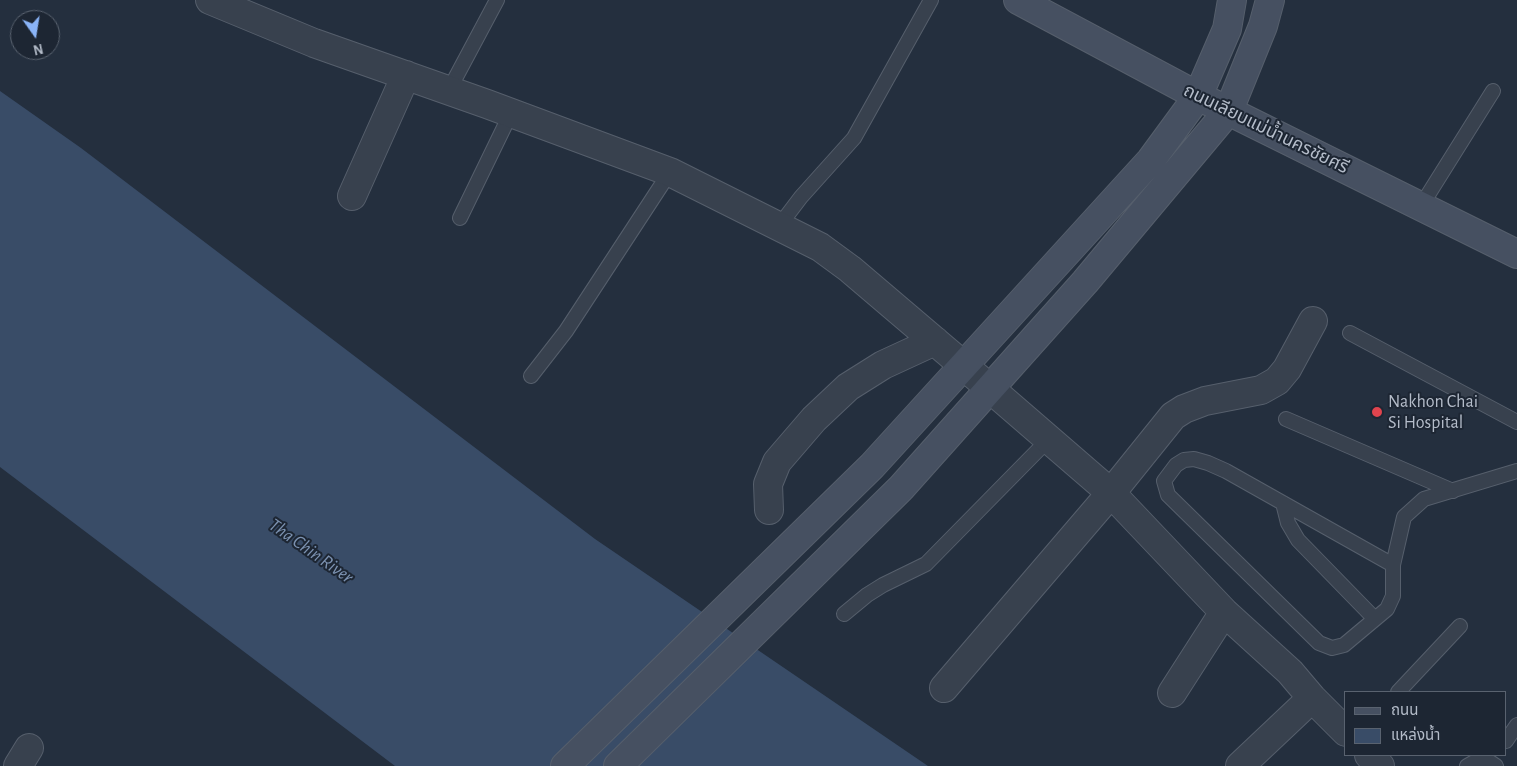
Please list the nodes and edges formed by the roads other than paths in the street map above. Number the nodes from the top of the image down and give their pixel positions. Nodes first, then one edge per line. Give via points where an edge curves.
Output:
1 (210, 0) edge
2 (497, 0) edge
3 (931, 0) edge
4 (1018, 0) edge
5 (1232, 0) edge
6 (1270, 0) edge
7 (406, 75) junction
8 (449, 90) junction
9 (1493, 91) dead end
10 (1198, 96) junction
11 (1229, 110) junction
12 (511, 114) junction
13 (670, 172) junction
14 (352, 196) dead end
15 (1421, 206) junction
16 (460, 218) dead end
17 (779, 226) junction
18 (1517, 254) edge
19 (1313, 321) dead end
20 (1350, 333) dead end
21 (935, 341) junction
22 (964, 366) junction
23 (531, 376) dead end
24 (990, 389) junction
25 (1286, 419) dead end
26 (1517, 422) edge
27 (1049, 439) junction
28 (1517, 471) edge
29 (1453, 491) junction
30 (1111, 493) junction
31 (1283, 503) junction
32 (769, 510) dead end
33 (1393, 565) junction
34 (1224, 612) junction
35 (844, 614) dead end
36 (1375, 619) junction
37 (1460, 626) dead end
38 (944, 688) dead end
39 (1399, 691) edge
40 (1172, 693) dead end
41 (1312, 698) junction
42 (1517, 726) edge
43 (1344, 730) edge
44 (1507, 740) edge
45 (1370, 756) edge
46 (1494, 761) edge
47 (565, 766) edge
48 (618, 766) edge
49 (1240, 766) edge
50 (1380, 766) edge
51 (1467, 766) edge

1 - 7 street via 314,43
2 - 8 lane
3 - 17 lane via 854,138
4 - 10 main road, ถนนเลียบแม่น้ำนครชัยศรี
5 - 10 main road via 1227,29
6 - 11 main road via 1263,26
7 - 8 street
7 - 14 street
8 - 12 street
9 - 15 lane
10 - 11 main road, ถนนเลียบแม่น้ำนครชัยศรี
10 - 22 main road via 1151,160
11 - 15 main road, ถนนเลียบแม่น้ำนครชัยศรี
11 - 24 main road via 1085,282
12 - 13 street
12 - 16 lane
13 - 17 street
13 - 23 lane via 566,331
15 - 18 main road, ถนนเลียบแม่น้ำนครชัยศรี
17 - 21 street via 820,247 850,269
19 - 30 street via 1288,370 1277,381 1261,390 1205,401 1173,416
20 - 26 lane
21 - 22 street
21 - 32 street via 848,386 814,419 777,462 768,484
22 - 24 street
22 - 47 main road via 872,466
24 - 27 street
24 - 48 main road via 901,488
25 - 29 lane
27 - 30 street
27 - 35 lane via 926,564 883,585
28 - 29 lane
29 - 33 lane via 1424,499 1404,517
30 - 34 street
30 - 38 street
31 - 33 lane
31 - 36 lane via 1288,523 1298,540
31 - 36 lane via 1226,471 1194,459 1176,465 1164,482 1168,495 1320,643 1332,648 1344,645
33 - 36 lane via 1393,596 1387,609
34 - 40 street
34 - 41 street via 1290,672
37 - 39 lane
41 - 43 street
41 - 49 street
42 - 44 lane
45 - 50 street
46 - 51 lane via 1476,761

